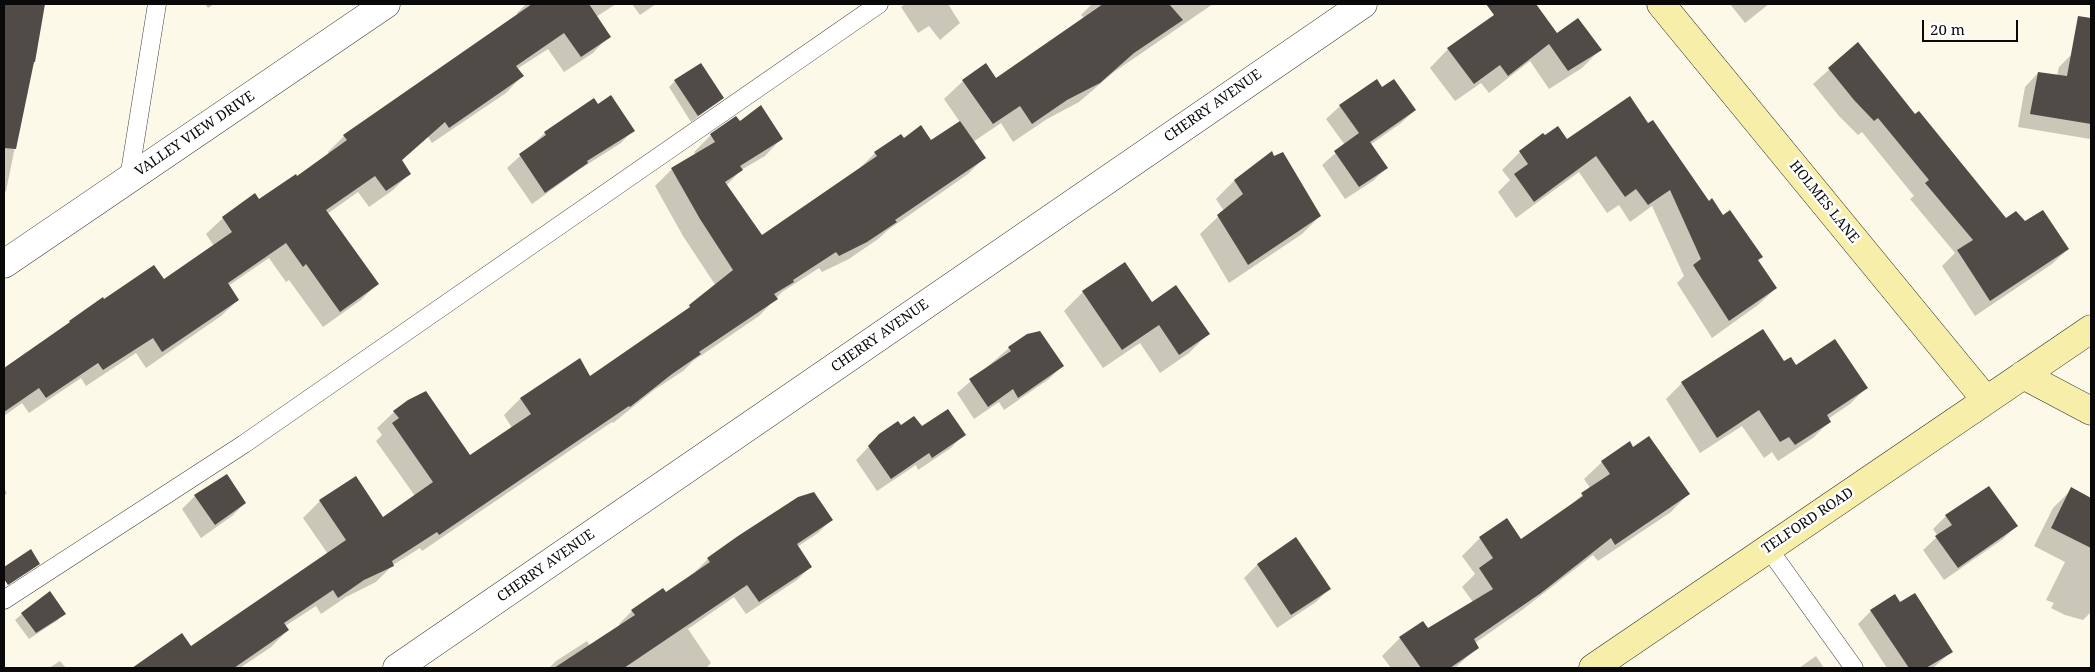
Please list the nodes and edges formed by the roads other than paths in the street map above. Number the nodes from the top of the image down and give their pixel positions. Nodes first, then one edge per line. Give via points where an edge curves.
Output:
1 (157, 4) edge
2 (386, 4) edge
3 (879, 4) edge
4 (1362, 4) edge
5 (1660, 4) edge
6 (129, 178) junction
7 (4, 264) edge
8 (2091, 329) edge
9 (2023, 375) junction
10 (1986, 400) junction
11 (2091, 411) edge
12 (1768, 548) junction
13 (4, 600) edge
14 (397, 668) edge
15 (1592, 668) edge
16 (1854, 668) edge

1 - 6 lane
2 - 6 street, VALLEY VIEW DRIVE
3 - 13 lane via 244,444
4 - 14 street, CHERRY AVENUE
5 - 10 street, HOLMES LANE
6 - 7 street, VALLEY VIEW DRIVE
8 - 9 street, TELFORD ROAD
9 - 10 street, TELFORD ROAD
9 - 11 street
10 - 12 street, TELFORD ROAD
12 - 15 street, TELFORD ROAD
12 - 16 lane

